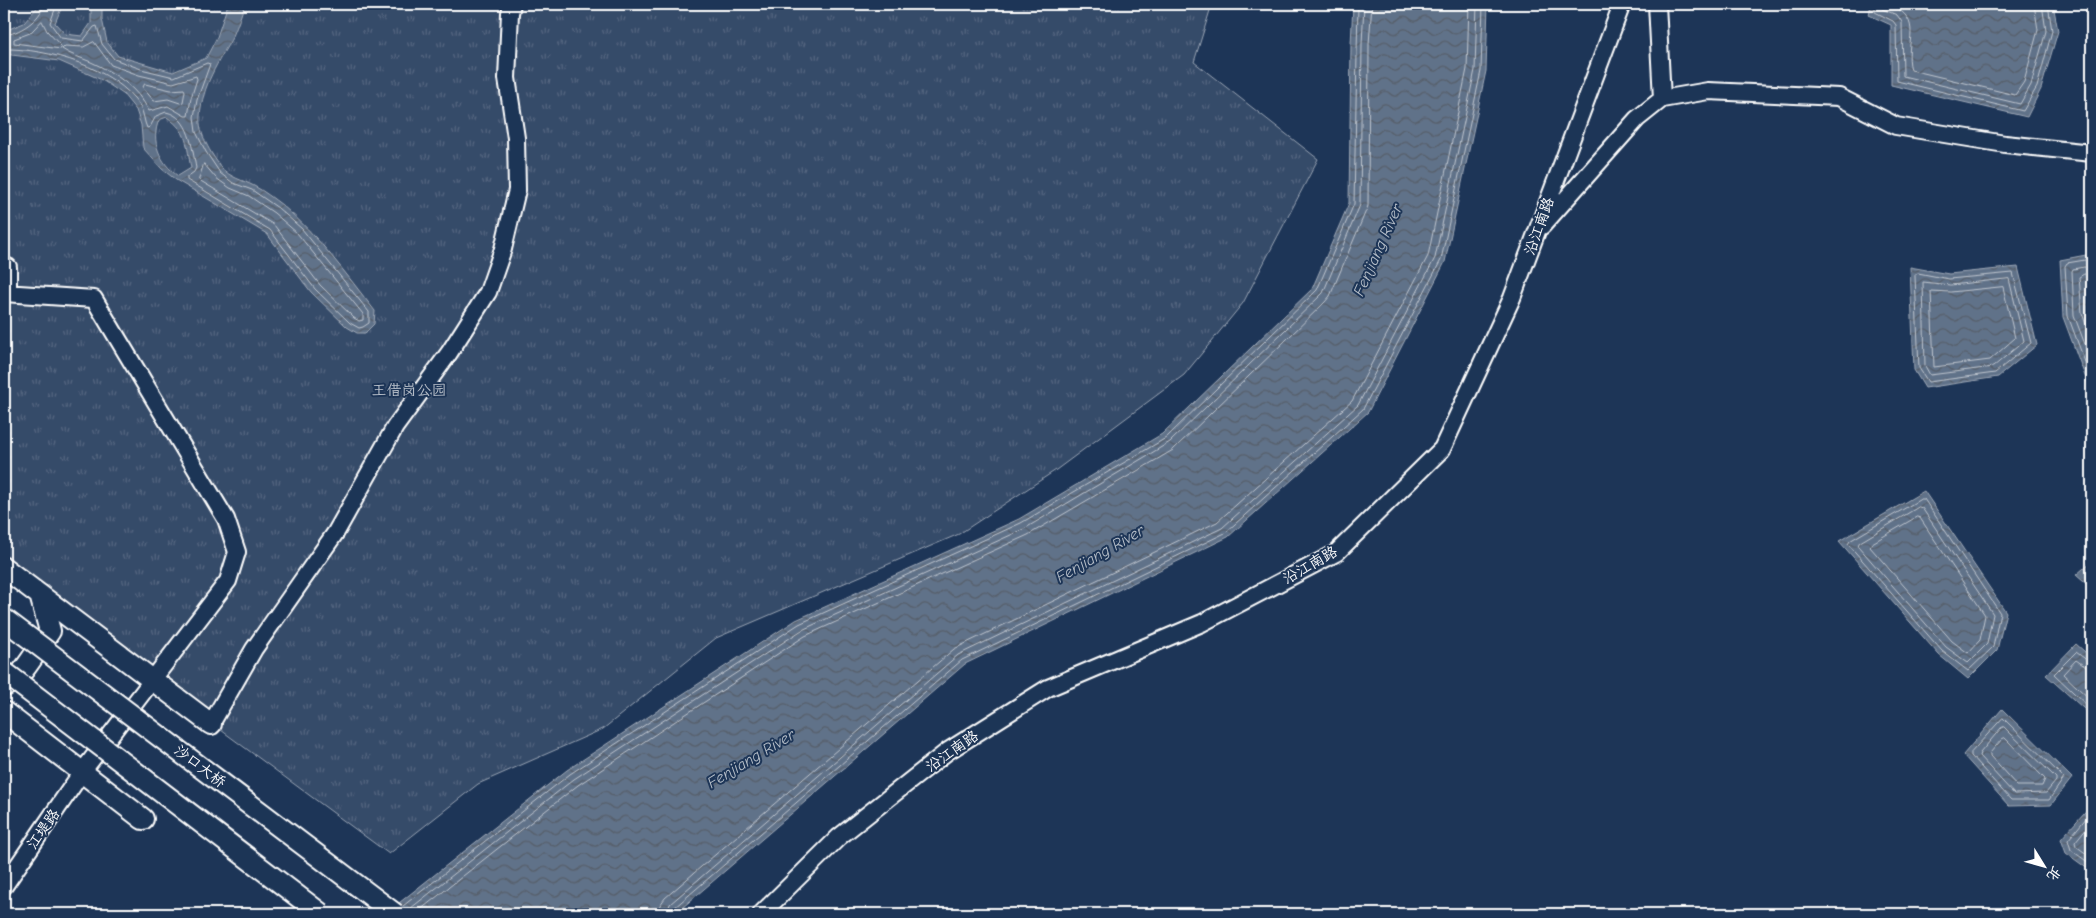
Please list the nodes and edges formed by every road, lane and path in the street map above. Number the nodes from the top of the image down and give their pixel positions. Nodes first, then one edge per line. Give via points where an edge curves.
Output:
1 (512, 4) edge
2 (1622, 4) edge
3 (1657, 4) edge
4 (1662, 100) junction
5 (2092, 153) edge
6 (1536, 233) junction
7 (4, 266) edge
8 (6, 293) edge
9 (4, 568) edge
10 (40, 595) junction
11 (4, 619) edge
12 (4, 672) edge
13 (152, 680) junction
14 (4, 686) edge
15 (4, 712) edge
16 (211, 724) joint
17 (82, 772) junction
18 (144, 819) dead end
19 (4, 886) edge
20 (322, 914) edge
21 (395, 914) edge
22 (761, 914) edge

1 - 16 street via 507,78 516,138 517,190 503,249 488,292 395,427 336,532 254,649
2 - 6 street, 沿江南路
3 - 4 street
4 - 5 street via 1708,91 1839,97 1896,126 2005,144
4 - 6 street via 1637,119
6 - 22 street, 沿江南路 via 1512,298 1442,449 1336,553 1202,623 1048,688 948,751 838,837
7 - 8 street via 8,267
8 - 13 street, 江堤路 via 94,299 226,518 237,552 228,581
9 - 10 main road
10 - 13 main road
10 - 14 main road via 50,631 28,664 10,684
11 - 21 main road, 沙口大桥, bridge
12 - 20 main road, bridge
13 - 16 main road
13 - 17 street, 江堤路
15 - 17 main road
17 - 18 main road
17 - 19 street, 江堤路

